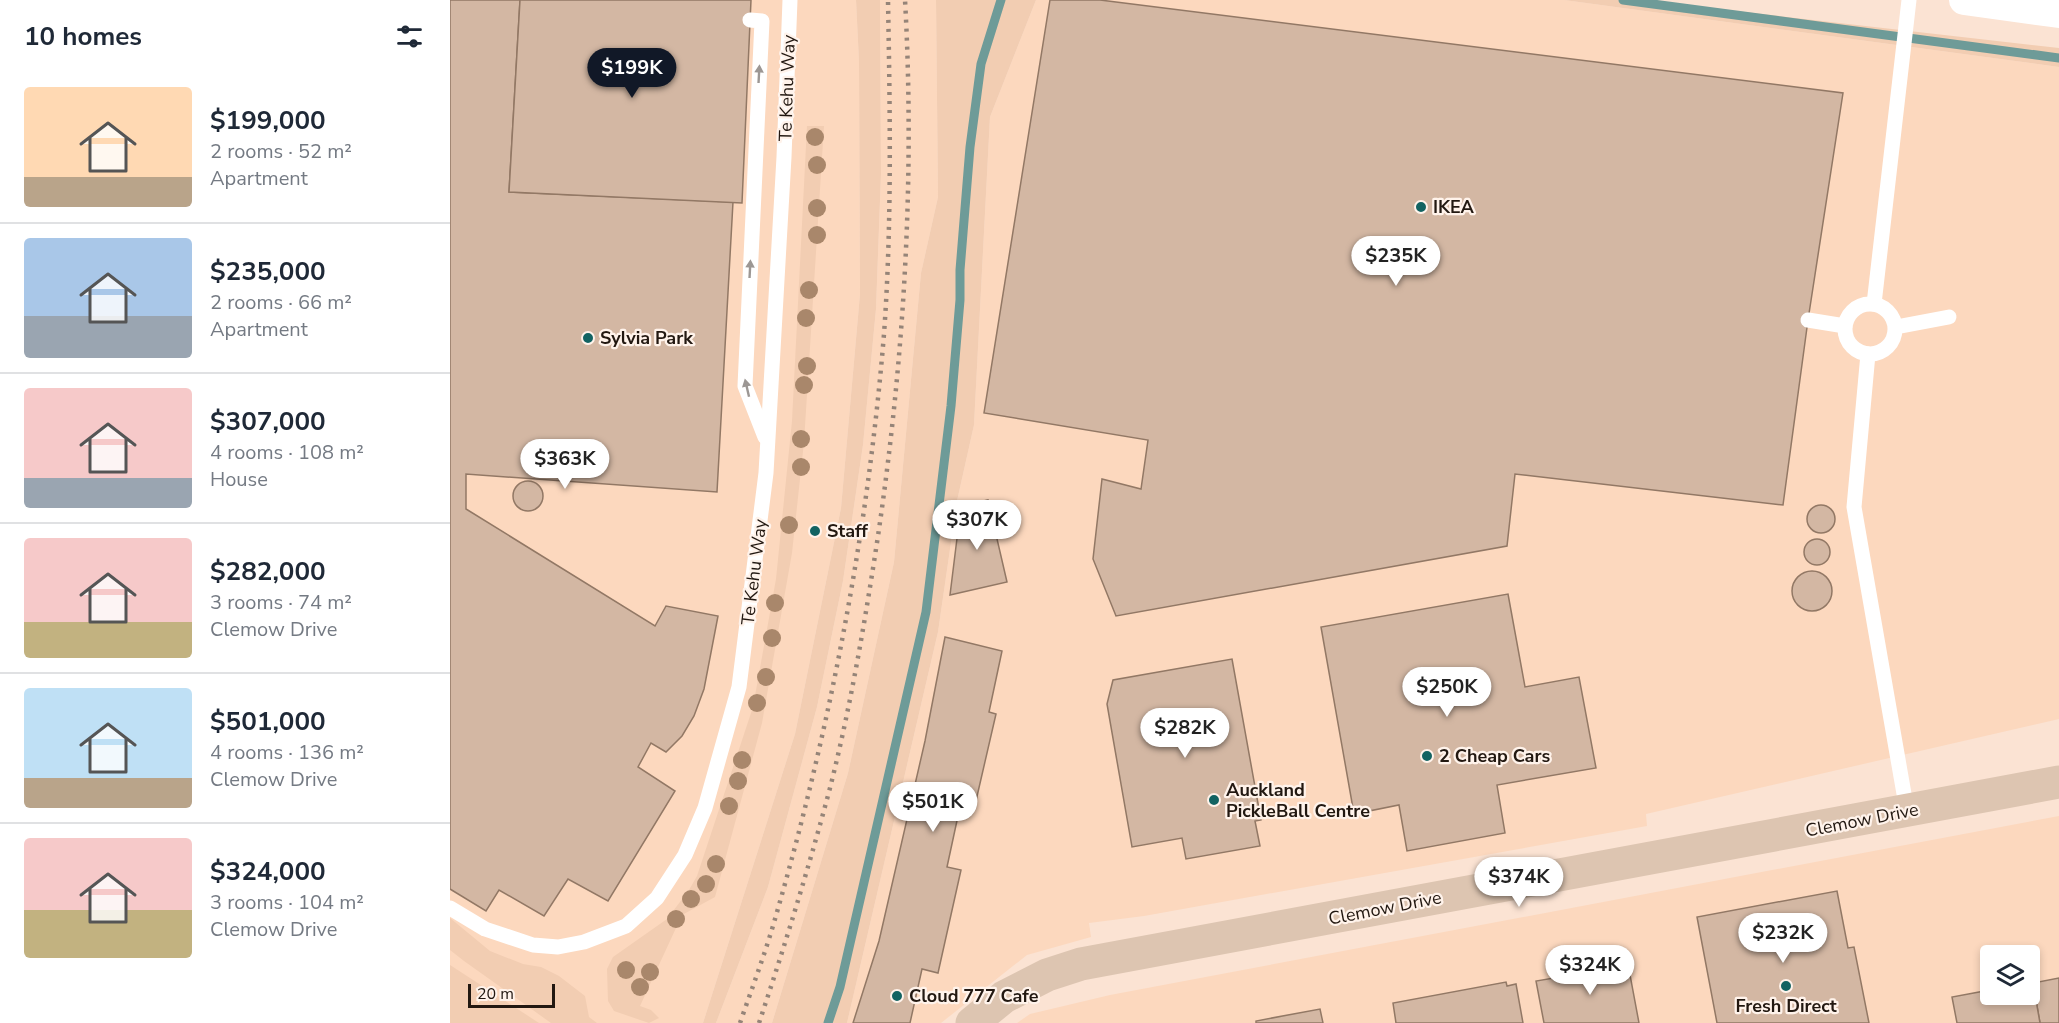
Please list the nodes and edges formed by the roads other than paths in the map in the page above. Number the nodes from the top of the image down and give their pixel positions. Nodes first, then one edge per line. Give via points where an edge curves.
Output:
1 (790, 0) edge
2 (1909, 0) edge
3 (1964, 0) edge
4 (2059, 13) edge
5 (750, 21) dead end
6 (1874, 304) junction
7 (1949, 318) dead end
8 (1808, 320) dead end
9 (1845, 326) junction
10 (1896, 327) junction
11 (1868, 354) junction
12 (767, 443) junction
13 (2059, 782) edge
14 (1907, 811) junction
15 (450, 908) edge
16 (972, 1023) edge

1 - 12 lane, Te Kehu Way
2 - 6 lane
3 - 4 street
12 -> 5 lane via 745,386 748,171 762,21
6 - 9 lane via 1852,311
6 - 10 lane via 1889,312
7 - 10 lane
8 - 9 lane
9 - 11 lane via 1854,348
10 - 11 lane via 1885,350
11 - 14 lane via 1854,507
12 - 15 lane, Te Kehu Way via 740,687 705,808 685,855 657,898 626,926 558,947 533,945 485,929
13 - 14 main road, Clemow Drive
14 - 16 main road, Clemow Drive via 1081,964 1047,975 1004,997

